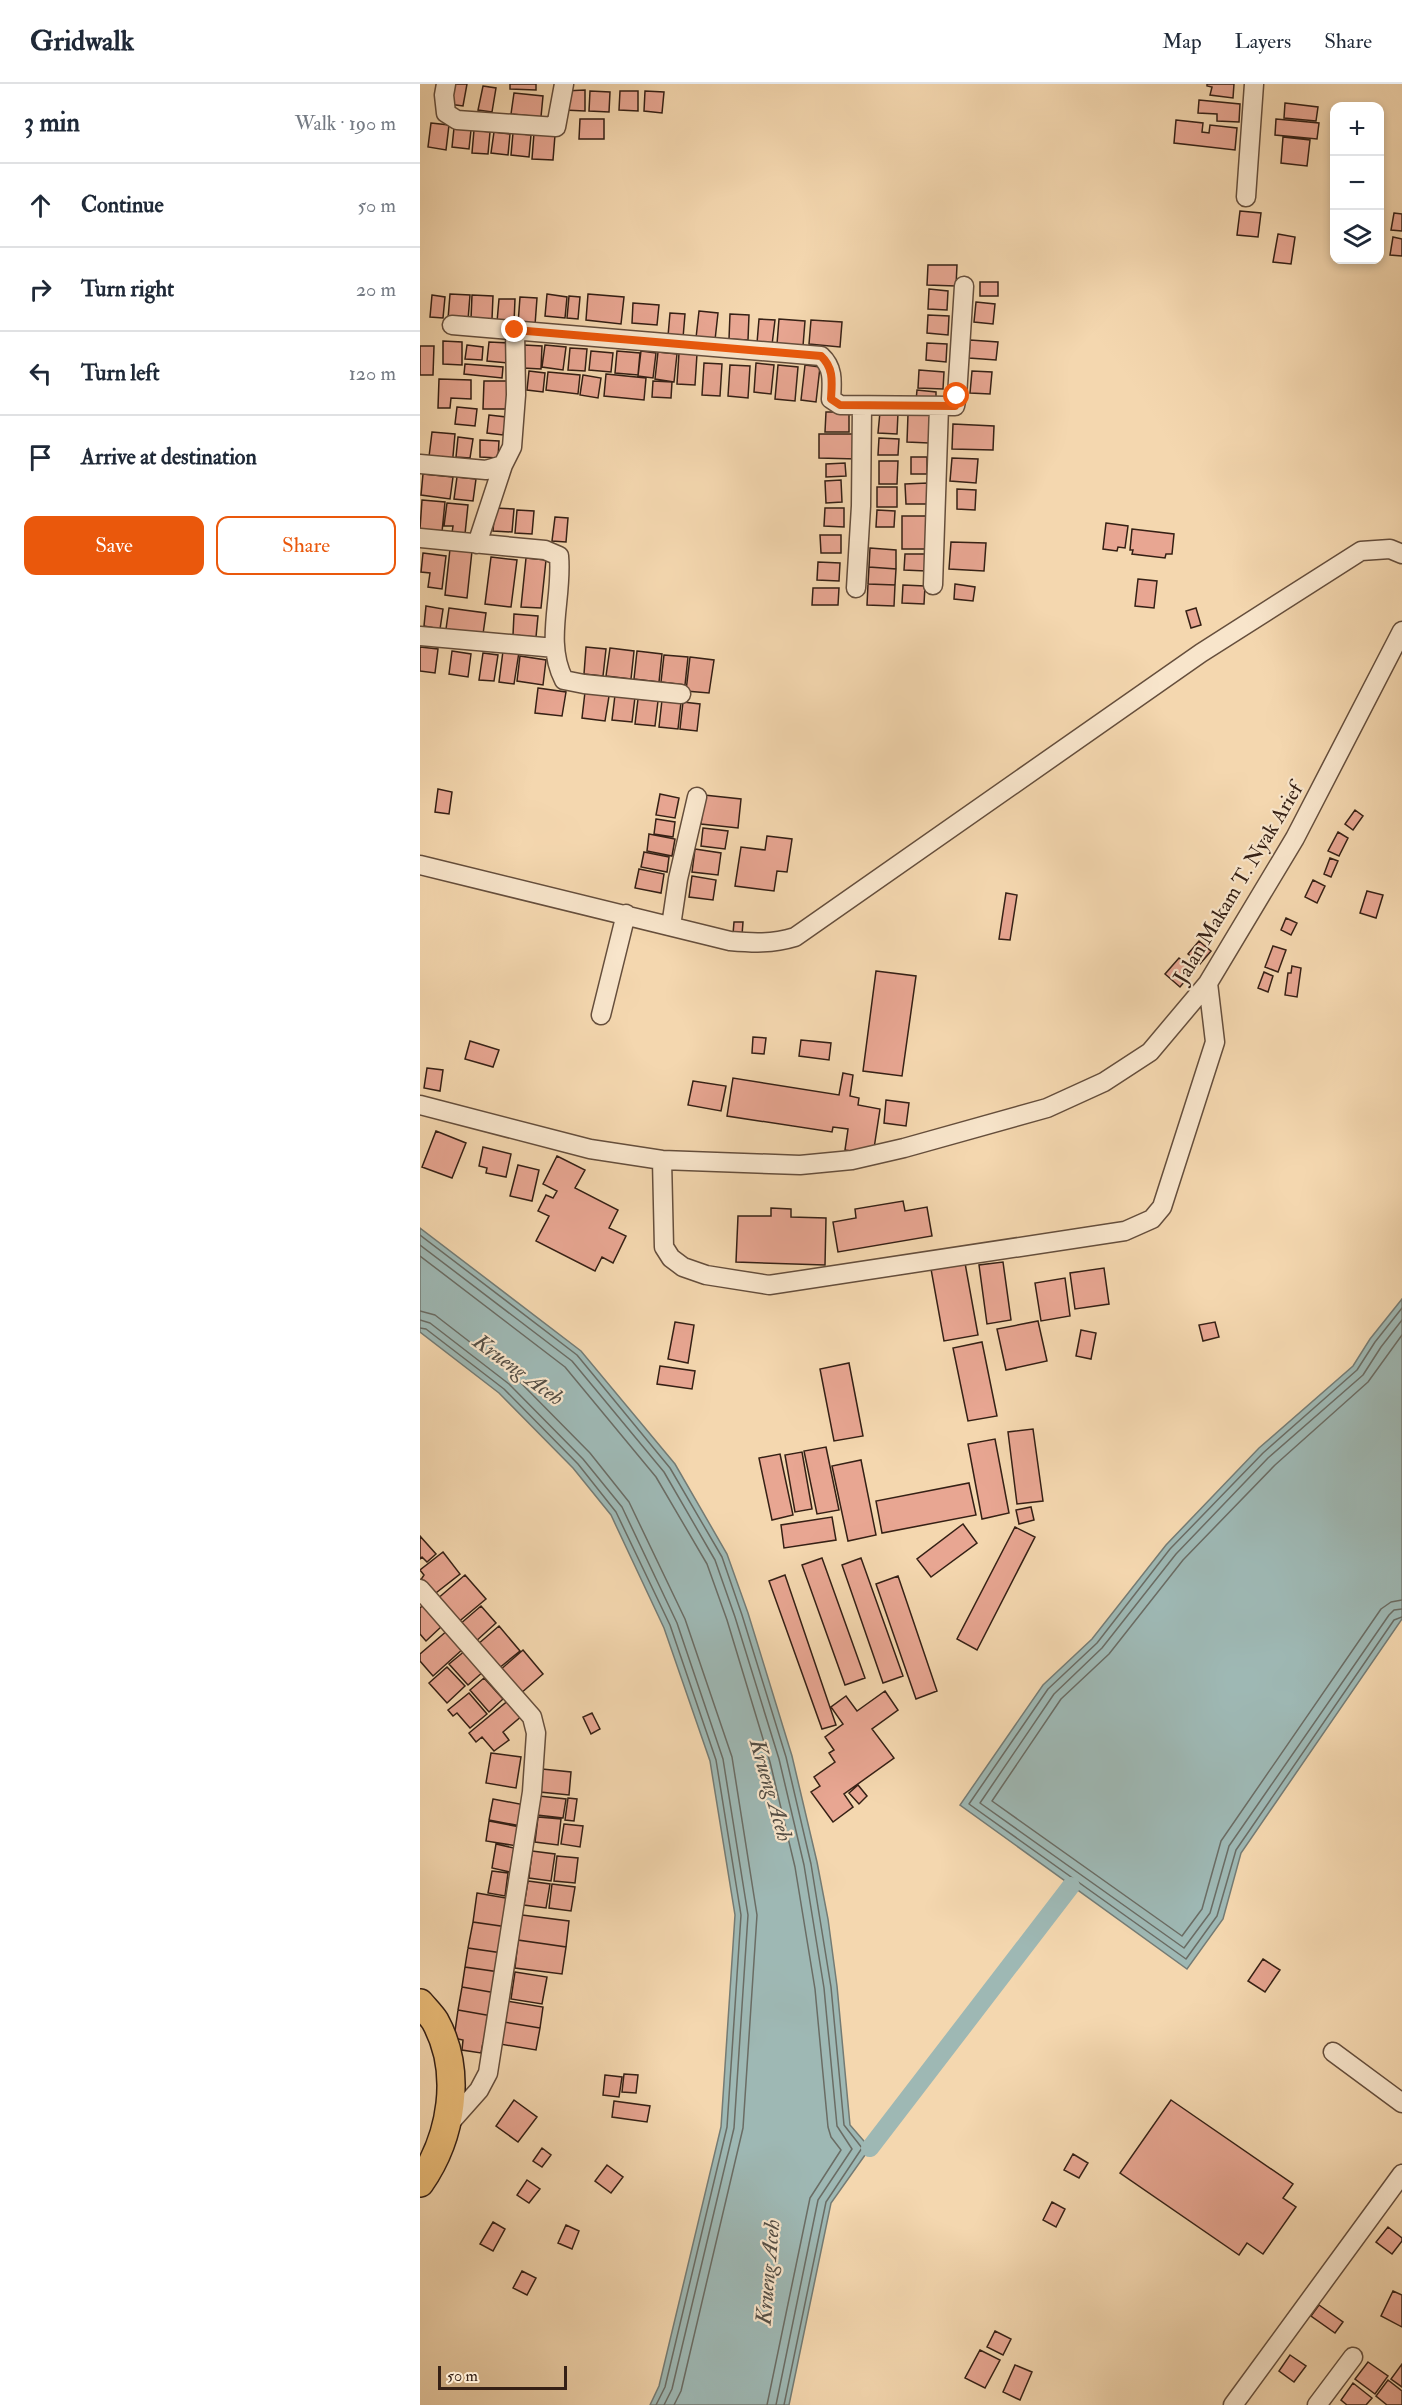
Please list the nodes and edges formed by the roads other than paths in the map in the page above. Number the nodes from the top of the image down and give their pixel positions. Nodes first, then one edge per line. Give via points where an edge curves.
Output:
1 (446, 84) edge
2 (564, 84) edge
3 (1254, 84) edge
4 (1246, 197) dead end
5 (964, 286) dead end
6 (452, 325) dead end
7 (515, 330) junction
8 (862, 406) junction
9 (939, 406) junction
10 (420, 464) edge
11 (502, 465) junction
12 (420, 538) edge
13 (477, 544) junction
14 (1402, 554) edge
15 (933, 585) dead end
16 (856, 588) dead end
17 (1402, 631) edge
18 (420, 636) edge
19 (555, 648) junction
20 (681, 694) dead end
21 (696, 797) dead end
22 (420, 864) edge
23 (626, 914) junction
24 (671, 926) junction
25 (1208, 983) junction
26 (601, 1015) dead end
27 (420, 1105) edge
28 (662, 1160) junction
29 (420, 1589) edge
30 (420, 2003) edge
31 (1333, 2052) dead end
32 (1402, 2103) edge
33 (446, 2127) junction
34 (1402, 2174) edge
35 (420, 2184) edge
36 (1353, 2357) dead end
37 (1233, 2405) edge
38 (1317, 2405) edge

1 - 2 street via 446,113 457,120 556,127
3 - 4 street
5 - 9 street via 955,406
6 - 7 street
7 - 8 street via 821,356 832,374 831,399 840,405
7 - 11 street via 512,447
8 - 9 street
8 - 16 street
9 - 15 street
10 - 11 street via 486,470
11 - 13 street
12 - 13 street
13 - 19 street via 545,550 559,556
14 - 24 street via 1390,549 1361,551 1201,653 795,937 761,944 730,941
17 - 25 street, Jalan Makam T. Nyak Arief via 1295,838
18 - 19 street
19 - 20 street via 558,670 564,680
21 - 24 street
22 - 23 street
23 - 24 street
23 - 26 street
25 - 28 street, Jalan Makam T. Nyak Arief via 1150,1052 1104,1083 1047,1108 852,1160 800,1165
25 - 28 street via 1215,1042 1162,1207 1152,1220 1125,1231 769,1285 706,1275 671,1258 664,1247
27 - 28 street, Jalan Makam T. Nyak Arief via 590,1149
29 - 33 street via 532,1717 536,1733 532,1792 489,2073
30 - 33 highway via 435,2021 448,2060 452,2100
31 - 32 street
33 - 35 highway
34 - 37 street
36 - 38 street

